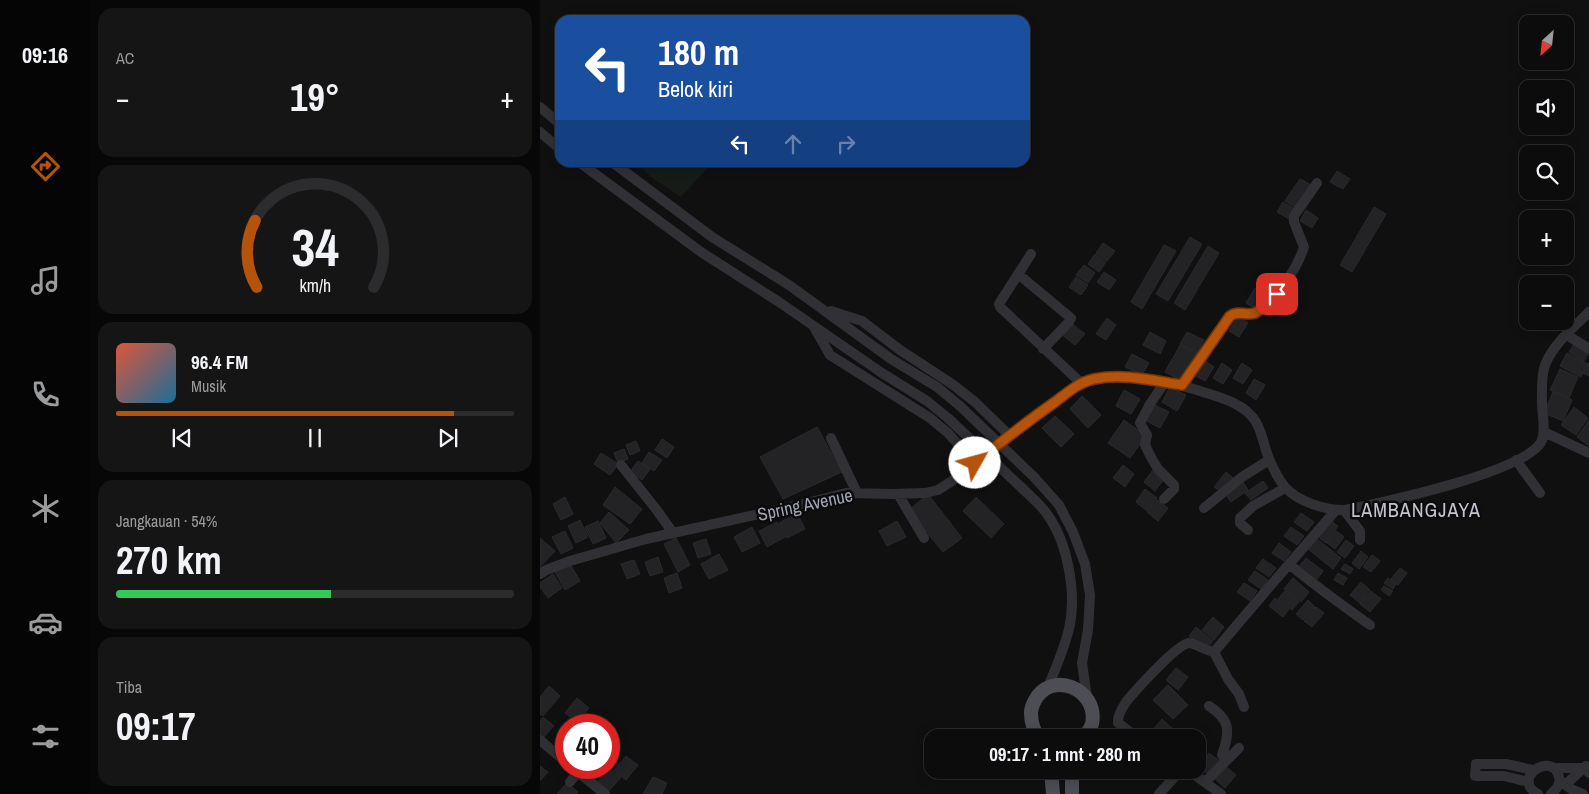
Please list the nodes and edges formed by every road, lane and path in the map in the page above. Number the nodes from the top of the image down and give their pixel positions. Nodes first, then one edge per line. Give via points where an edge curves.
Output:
1 (540, 107) edge
2 (555, 120) edge
3 (540, 132) edge
4 (555, 145) edge
5 (586, 167) edge
6 (619, 167) edge
7 (1317, 183) dead end
8 (1031, 254) dead end
9 (1018, 274) junction
10 (823, 308) junction
11 (1589, 312) edge
12 (812, 324) junction
13 (1567, 334) junction
14 (1043, 349) junction
15 (1589, 349) edge
16 (1165, 382) junction
17 (1081, 383) junction
18 (1182, 385) junction
19 (1544, 432) junction
20 (1010, 436) junction
21 (831, 438) dead end
22 (1589, 453) edge
23 (1270, 460) junction
24 (1516, 460) junction
25 (975, 463) junction
26 (621, 465) dead end
27 (1286, 488) junction
28 (857, 493) junction
29 (1540, 493) dead end
30 (898, 494) junction
31 (1164, 499) dead end
32 (1204, 508) dead end
33 (1340, 510) junction
34 (1248, 530) dead end
35 (673, 533) junction
36 (924, 538) dead end
37 (1360, 540) dead end
38 (1289, 564) junction
39 (540, 574) edge
40 (1370, 625) dead end
41 (1214, 652) junction
42 (1048, 687) junction
43 (1087, 698) junction
44 (1209, 706) dead end
45 (1244, 707) dead end
46 (1034, 729) edge
47 (1089, 729) edge
48 (1126, 729) edge
49 (540, 740) edge
50 (1239, 748) dead end
51 (555, 753) edge
52 (1226, 761) junction
53 (1553, 768) junction
54 (1588, 768) edge
55 (1533, 770) junction
56 (572, 779) edge
57 (587, 779) edge
58 (1052, 779) edge
59 (1072, 779) edge
60 (1173, 779) edge
61 (1202, 779) edge
62 (570, 782) dead end
63 (1206, 782) junction
64 (1563, 782) junction
65 (1532, 789) edge
66 (605, 794) edge
67 (1054, 794) edge
68 (1072, 794) edge
69 (1159, 794) edge
70 (1221, 794) edge
71 (1551, 794) edge
72 (1583, 794) edge

1 - 2 street
3 - 4 street
5 - 12 street via 701,252
6 - 10 street via 712,237
7 - 18 street via 1294,216 1304,247 1288,280 1272,300 1254,313 1238,312 1230,316
8 - 9 street
9 - 14 street via 999,304 1000,308
9 - 14 street via 1071,318
10 - 20 street via 862,321 952,384
10 - 43 street, bridge via 960,406 1059,505 1085,564 1090,594 1082,663
11 - 13 street
12 - 25 street via 830,356 930,418
12 - 42 street, bridge via 927,401 1047,513 1069,566 1072,595 1069,627
13 - 15 street
13 - 19 street via 1545,366 1542,396
14 - 17 street
16 - 17 street, Spring Avenue via 1111,377
16 - 18 street, Spring Avenue
16 - 31 street via 1140,423 1147,435 1145,445 1152,459 1174,485
17 - 20 street, Spring Avenue
18 - 23 street, Spring Avenue via 1235,404 1248,413 1256,422
19 - 22 street
19 - 24 street via 1542,442 1536,448
20 - 25 street, Spring Avenue
21 - 28 street
23 - 27 street, Spring Avenue
23 - 32 street
24 - 29 street
24 - 33 street via 1459,483
25 - 30 street, Spring Avenue via 938,490
26 - 35 street
27 - 33 street, Spring Avenue via 1303,500
27 - 34 street via 1253,506 1240,518 1240,523
28 - 30 street, Spring Avenue
28 - 35 street, Spring Avenue
30 - 36 street
33 - 37 street via 1360,531
33 - 38 street
35 - 39 street, Spring Avenue via 570,560
38 - 40 street
38 - 41 street
41 - 45 street
41 - 48 street via 1192,644 1182,646 1169,656 1125,703 1117,719
42 - 43 main road via 1076,688
42 - 46 main road via 1037,696 1031,709
43 - 47 main road via 1092,711
44 - 52 street via 1222,715 1227,725 1227,741 1222,755
49 - 51 street
50 - 52 street
52 - 63 street
53 - 54 street
53 - 55 street via 1540,766
53 - 64 street
54 - 64 street
55 - 65 street via 1530,775
55 - 65 street via 1506,764 1476,764 1475,776 1504,776
56 - 62 street
57 - 66 street
58 - 67 main road
59 - 68 main road
60 - 69 street
61 - 63 street
63 - 70 street
64 - 71 street
64 - 72 street

